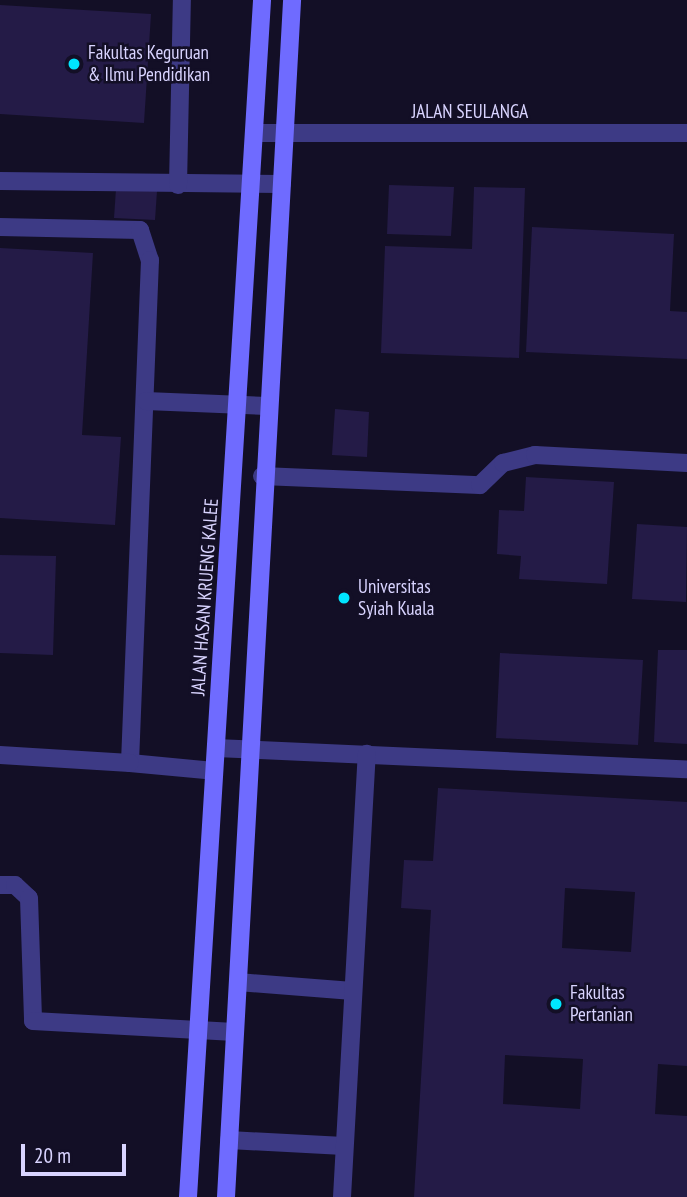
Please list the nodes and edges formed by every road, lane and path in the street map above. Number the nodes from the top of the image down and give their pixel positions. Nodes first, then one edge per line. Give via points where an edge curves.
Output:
1 (183, 0) edge
2 (262, 0) edge
3 (292, 0) edge
4 (254, 133) junction
5 (284, 133) junction
6 (687, 133) edge
7 (0, 181) edge
8 (282, 184) junction
9 (178, 185) junction
10 (253, 185) junction
11 (0, 227) edge
12 (146, 401) junction
13 (239, 404) junction
14 (267, 407) junction
15 (687, 463) edge
16 (262, 475) junction
17 (216, 748) junction
18 (251, 749) junction
19 (367, 754) junction
20 (0, 755) edge
21 (130, 763) junction
22 (687, 769) edge
23 (214, 771) junction
24 (0, 885) edge
25 (238, 982) junction
26 (353, 991) junction
27 (198, 1030) junction
28 (235, 1032) junction
29 (229, 1140) junction
30 (344, 1146) junction
31 (188, 1197) edge
32 (226, 1197) edge
33 (342, 1197) edge

1 - 9 street
2 - 4 street, JALAN HASAN KRUENG KALEE
3 - 5 street
4 - 5 street, JALAN SEULANGA
4 - 10 street, JALAN HASAN KRUENG KALEE
5 - 6 street, JALAN SEULANGA
5 - 8 street
7 - 9 street
8 - 10 street
8 - 14 street
9 - 10 street
10 - 13 street, JALAN HASAN KRUENG KALEE
11 - 12 street via 140,230 150,260
12 - 13 street
12 - 21 street
13 - 14 street
13 - 17 street, JALAN HASAN KRUENG KALEE
14 - 16 street
15 - 16 street via 535,455 503,463 481,485
16 - 18 street
17 - 18 street
17 - 23 street, JALAN HASAN KRUENG KALEE
18 - 19 street
18 - 25 street
19 - 22 street
19 - 26 street
20 - 21 street
21 - 23 street
23 - 27 street, JALAN HASAN KRUENG KALEE
24 - 27 street via 15,885 29,898 33,1021
25 - 26 street
25 - 28 street
26 - 30 street
27 - 28 street
27 - 31 street, JALAN HASAN KRUENG KALEE
28 - 29 street
29 - 30 street
29 - 32 street
30 - 33 street

